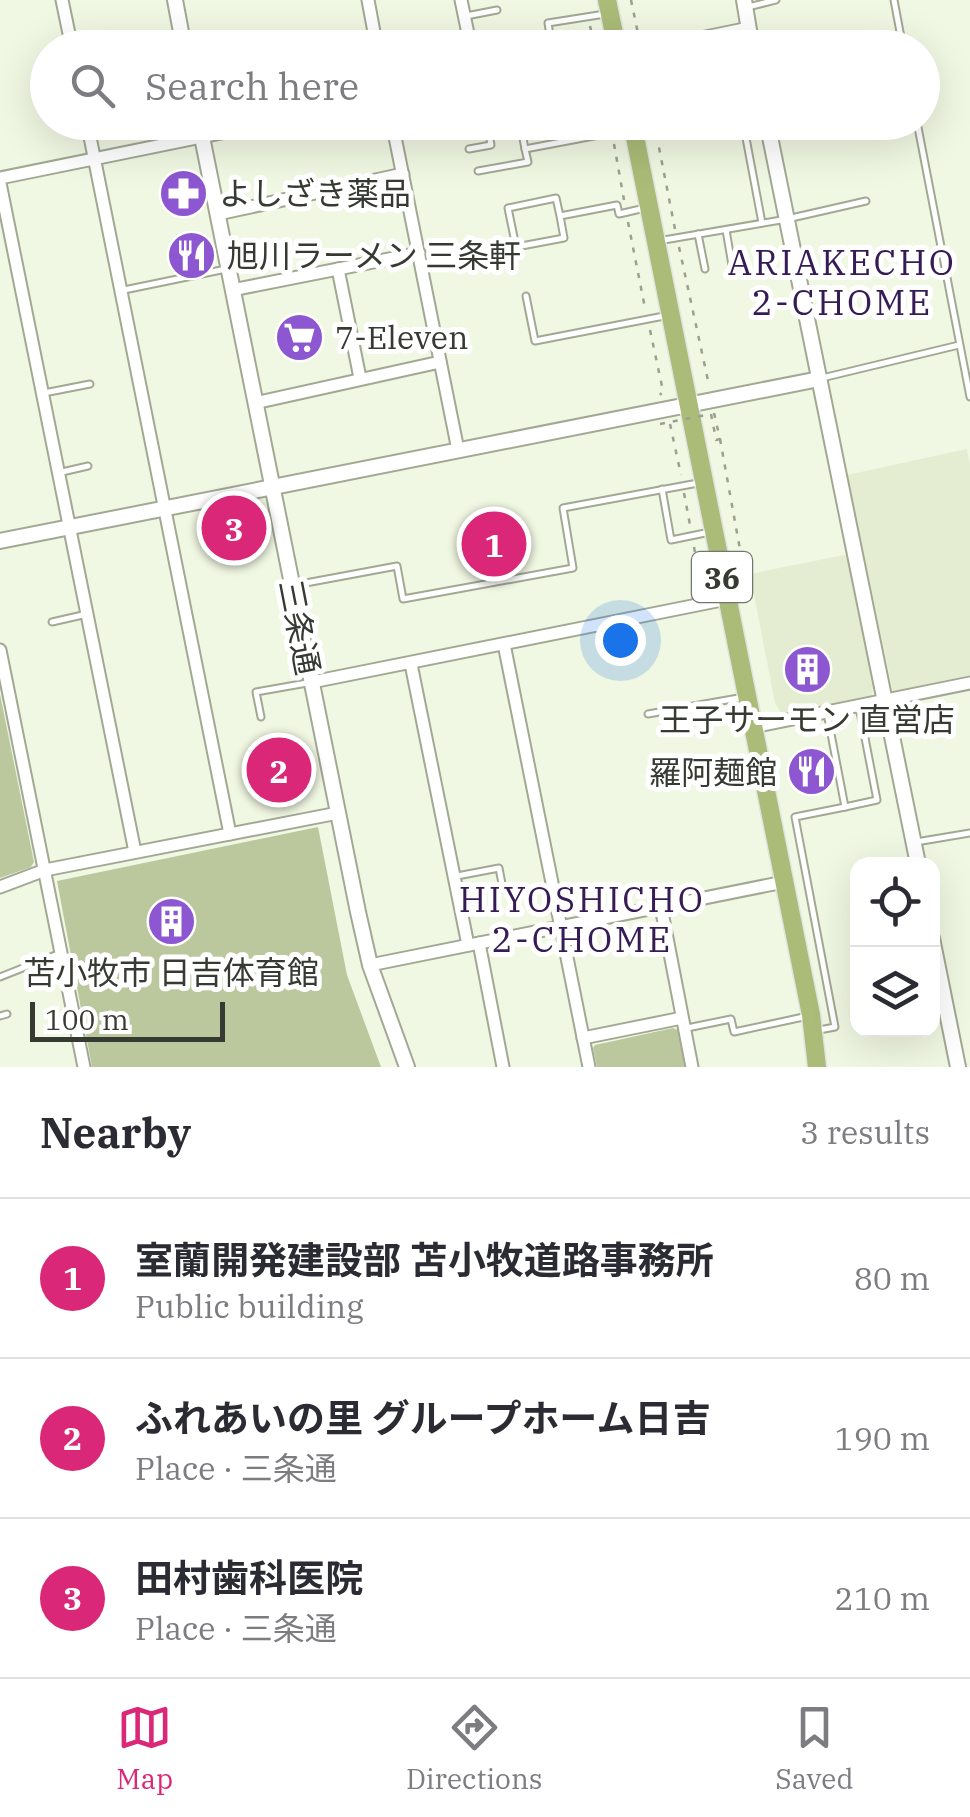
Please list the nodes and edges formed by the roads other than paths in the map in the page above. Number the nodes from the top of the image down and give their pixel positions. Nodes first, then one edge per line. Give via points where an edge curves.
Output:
1 (62, 0) edge
2 (175, 0) edge
3 (368, 0) edge
4 (461, 0) edge
5 (776, 0) edge
6 (894, 0) edge
7 (744, 4) edge
8 (608, 6) edge
9 (497, 10) dead end
10 (465, 16) junction
11 (748, 28) joint
12 (68, 30) edge
13 (181, 30) edge
14 (374, 30) edge
15 (468, 30) edge
16 (549, 30) edge
17 (738, 30) edge
18 (899, 30) edge
19 (90, 140) edge
20 (163, 140) edge
21 (203, 140) edge
22 (396, 140) edge
23 (490, 140) edge
24 (524, 140) edge
25 (569, 140) edge
26 (635, 140) edge
27 (746, 140) edge
28 (771, 140) edge
29 (920, 140) edge
30 (526, 148) junction
31 (469, 149) dead end
32 (94, 158) junction
33 (478, 171) dead end
34 (403, 174) junction
35 (0, 180) edge
36 (866, 201) dead end
37 (648, 208) junction
38 (218, 214) junction
39 (560, 216) junction
40 (786, 219) junction
41 (762, 223) junction
42 (726, 230) junction
43 (698, 234) junction
44 (655, 242) junction
45 (419, 252) junction
46 (732, 265) dead end
47 (228, 269) junction
48 (338, 269) junction
49 (705, 269) dead end
50 (232, 290) junction
51 (121, 291) junction
52 (526, 296) dead end
53 (670, 314) junction
54 (960, 345) junction
55 (440, 362) junction
56 (360, 378) junction
57 (819, 379) junction
58 (90, 384) dead end
59 (42, 393) junction
60 (970, 397) edge
61 (256, 402) junction
62 (688, 405) junction
63 (458, 450) junction
64 (88, 466) dead end
65 (58, 472) junction
66 (703, 482) junction
67 (272, 486) junction
68 (662, 490) junction
69 (164, 508) junction
70 (69, 527) junction
71 (713, 532) junction
72 (0, 541) edge
73 (292, 585) junction
74 (727, 599) junction
75 (86, 614) junction
76 (52, 622) dead end
77 (504, 644) junction
78 (0, 650) edge
79 (411, 664) junction
80 (312, 682) junction
81 (970, 683) edge
82 (747, 697) junction
83 (885, 701) junction
84 (859, 706) junction
85 (827, 713) junction
86 (648, 714) dead end
87 (261, 717) dead end
88 (753, 727) junction
89 (845, 807) junction
90 (338, 813) junction
91 (970, 833) edge
92 (230, 834) junction
93 (913, 842) junction
94 (135, 852) junction
95 (916, 857) edge
96 (45, 870) junction
97 (454, 877) junction
98 (784, 882) junction
99 (0, 887) edge
100 (503, 889) dead end
101 (661, 907) junction
102 (560, 926) junction
103 (474, 944) junction
104 (934, 947) edge
105 (61, 952) junction
106 (370, 966) junction
107 (0, 977) edge
108 (683, 1023) junction
109 (812, 1023) junction
110 (583, 1038) junction
111 (84, 1067) edge
112 (407, 1067) edge
113 (503, 1067) edge
114 (589, 1067) edge
115 (692, 1067) edge
116 (820, 1067) edge
117 (958, 1067) edge

1 - 12 street
2 - 13 street
3 - 14 street
4 - 10 street
5 - 7 lane
6 - 18 lane
7 - 11 street
8 - 16 lane via 548,23
9 - 10 lane
10 - 15 street
11 - 17 street
19 - 32 street
20 - 32 street
21 - 38 street, 三条通
22 - 34 street
23 - 31 lane
24 - 30 lane
25 - 30 lane
26 - 37 highway, 36
27 - 41 lane
28 - 40 street
29 - 54 lane
30 - 33 lane via 528,162
32 - 35 street
32 - 51 street
34 - 38 street
34 - 45 street
35 - 59 street
36 - 40 lane
37 - 39 lane via 619,214 618,205
37 - 44 highway, 36
38 - 47 street, 三条通
39 - 39 lane via 564,238 516,247 508,208 556,198
40 - 41 lane
40 - 57 street
41 - 42 lane
42 - 43 lane
42 - 46 lane
43 - 44 lane
43 - 49 lane
44 - 53 highway, 36
45 - 48 street
45 - 55 street
47 - 50 street, 三条通
47 - 51 lane
48 - 50 street
48 - 56 street
50 - 61 street, 三条通
51 - 69 street
52 - 53 lane via 535,341
53 - 62 highway, 36
54 - 57 lane
54 - 60 lane
55 - 56 street
55 - 63 street
56 - 61 street
57 - 62 street via 711,407
57 - 83 street
58 - 59 lane
59 - 65 street
61 - 67 street, 三条通
62 - 63 street via 659,417
62 - 66 highway, 36
63 - 67 street
64 - 65 lane
65 - 70 street
66 - 68 lane
66 - 71 highway, 36
67 - 69 street
67 - 73 street, 三条通
68 - 71 lane via 671,540
68 - 73 lane via 562,508 574,568 403,599 397,566
69 - 70 street
69 - 92 street
70 - 72 street
70 - 75 street
71 - 74 highway, 36
73 - 80 street, 三条通
74 - 77 street
74 - 82 highway, 36
75 - 76 lane
75 - 94 street
77 - 79 street
77 - 102 street
78 - 96 street
79 - 80 street
79 - 97 street
80 - 87 lane via 256,692
80 - 90 street, 三条通
81 - 83 street
82 - 86 lane
82 - 88 highway, 36
83 - 84 street
83 - 93 street
84 - 85 street
84 - 89 lane via 877,800
85 - 88 street
85 - 89 lane
88 - 98 highway, 36
89 - 109 lane via 795,817 835,1027
90 - 92 street
90 - 106 street, 三条通
91 - 93 lane
92 - 94 street
93 - 95 street
94 - 96 street
96 - 99 street
96 - 105 street
97 - 100 lane via 499,868
97 - 103 street
98 - 101 street
98 - 109 highway, 36
101 - 102 street
101 - 108 street
102 - 103 street
102 - 110 street
103 - 106 street
103 - 113 street
104 - 117 street
105 - 107 lane
105 - 111 street
106 - 112 street, 三条通
108 - 109 lane via 731,1018 734,1032
108 - 110 street
108 - 115 street
109 - 116 highway, 36
110 - 114 street

